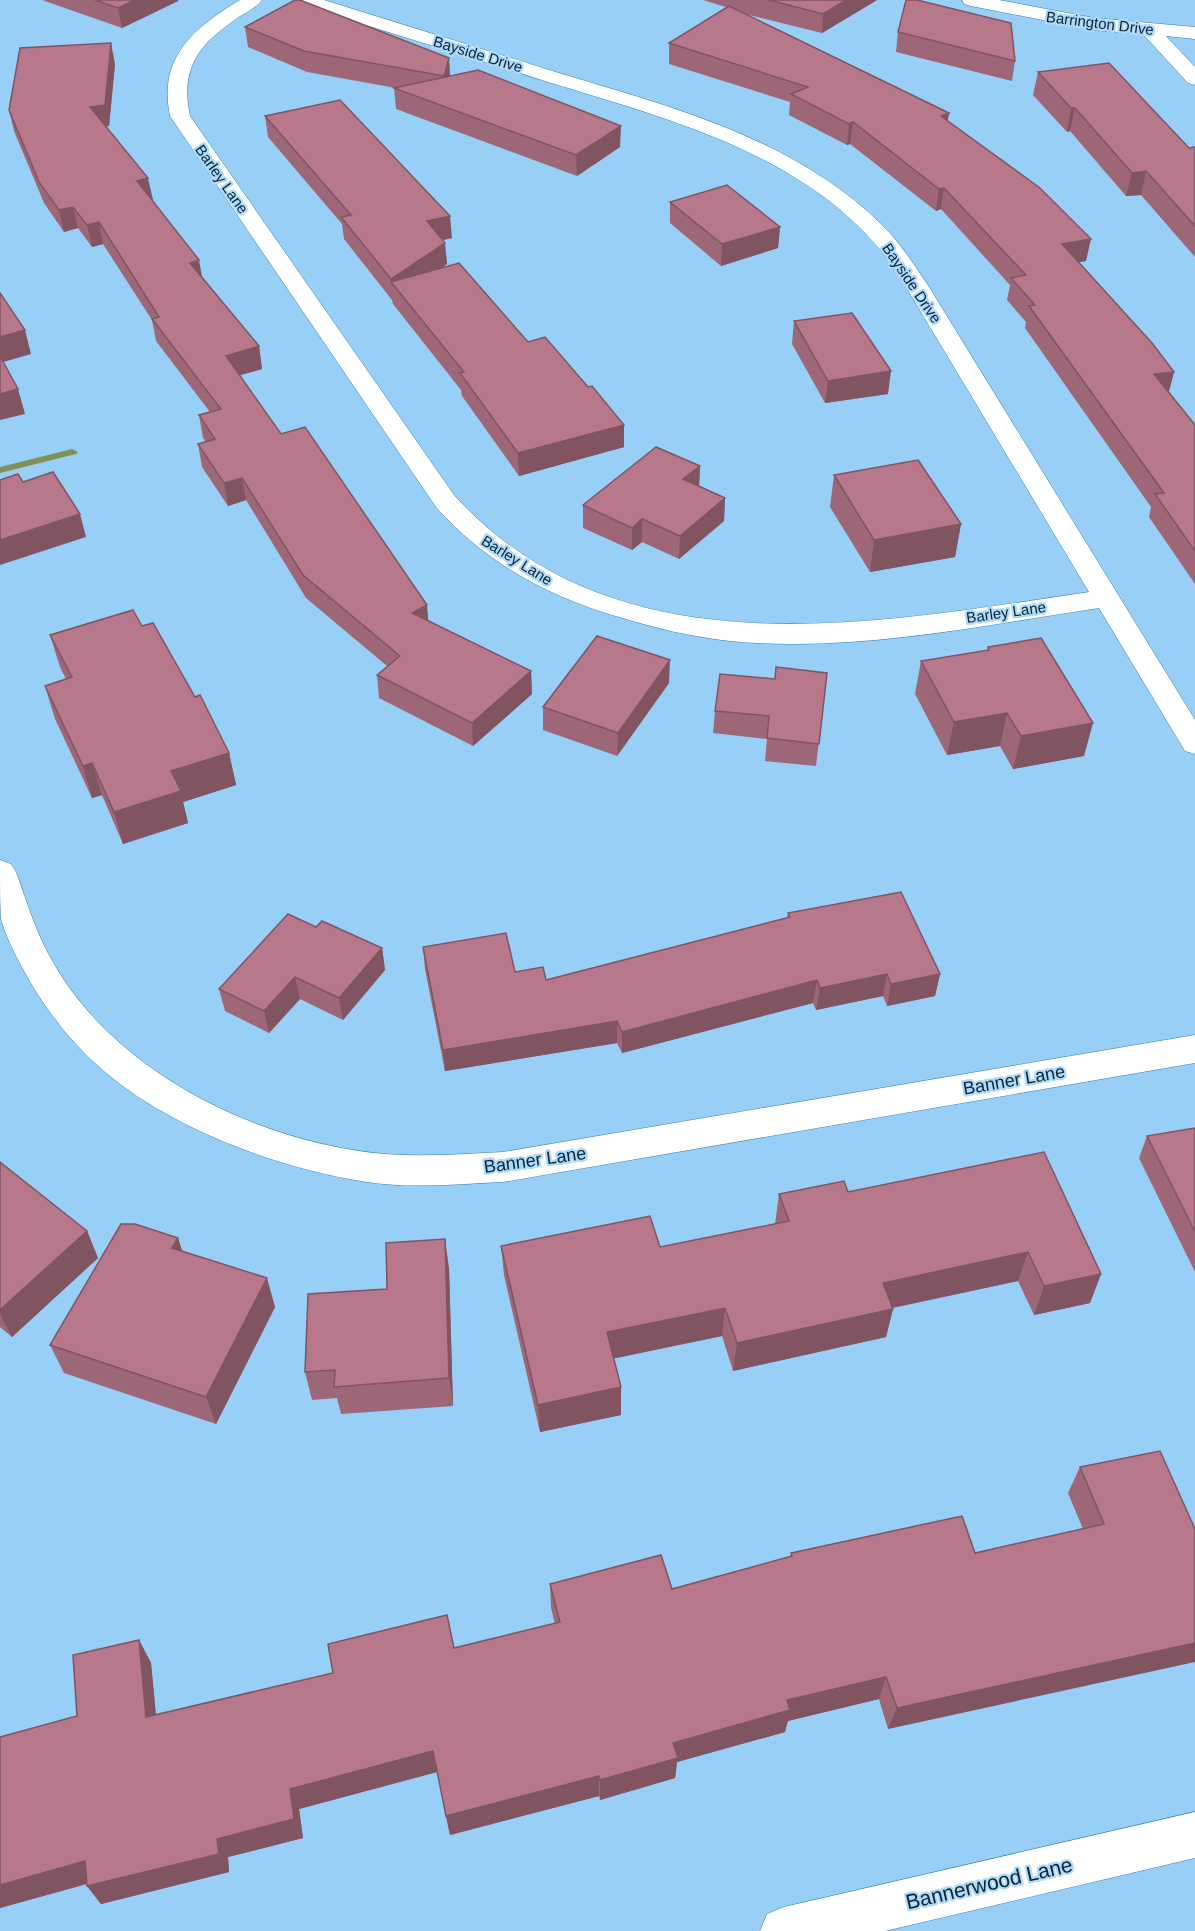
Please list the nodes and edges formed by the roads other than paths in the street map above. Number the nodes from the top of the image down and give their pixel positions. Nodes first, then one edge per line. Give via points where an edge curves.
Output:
1 (253, 0) edge
2 (305, 0) edge
3 (971, 0) edge
4 (1150, 30) junction
5 (1195, 33) edge
6 (1195, 79) edge
7 (1107, 598) junction
8 (1195, 744) edge
9 (0, 872) edge
10 (1195, 1049) edge
11 (1195, 1835) edge
12 (784, 1931) edge

1 - 7 street, Barley Lane via 210,29 187,52 175,85 180,116 445,501 485,543 545,579 595,600 669,621 732,632 874,630
2 - 7 street, Bayside Drive via 701,124 773,157 831,192 874,229 908,271
3 - 4 street, Barrington Drive via 1070,20
4 - 5 street, Barrington Drive
4 - 6 street
7 - 8 street, Bayside Drive
9 - 10 street, Banner Lane via 22,935 51,988 98,1044 128,1071 234,1128 322,1158 367,1167 412,1171 503,1167
11 - 12 street, Bannerwood Lane

